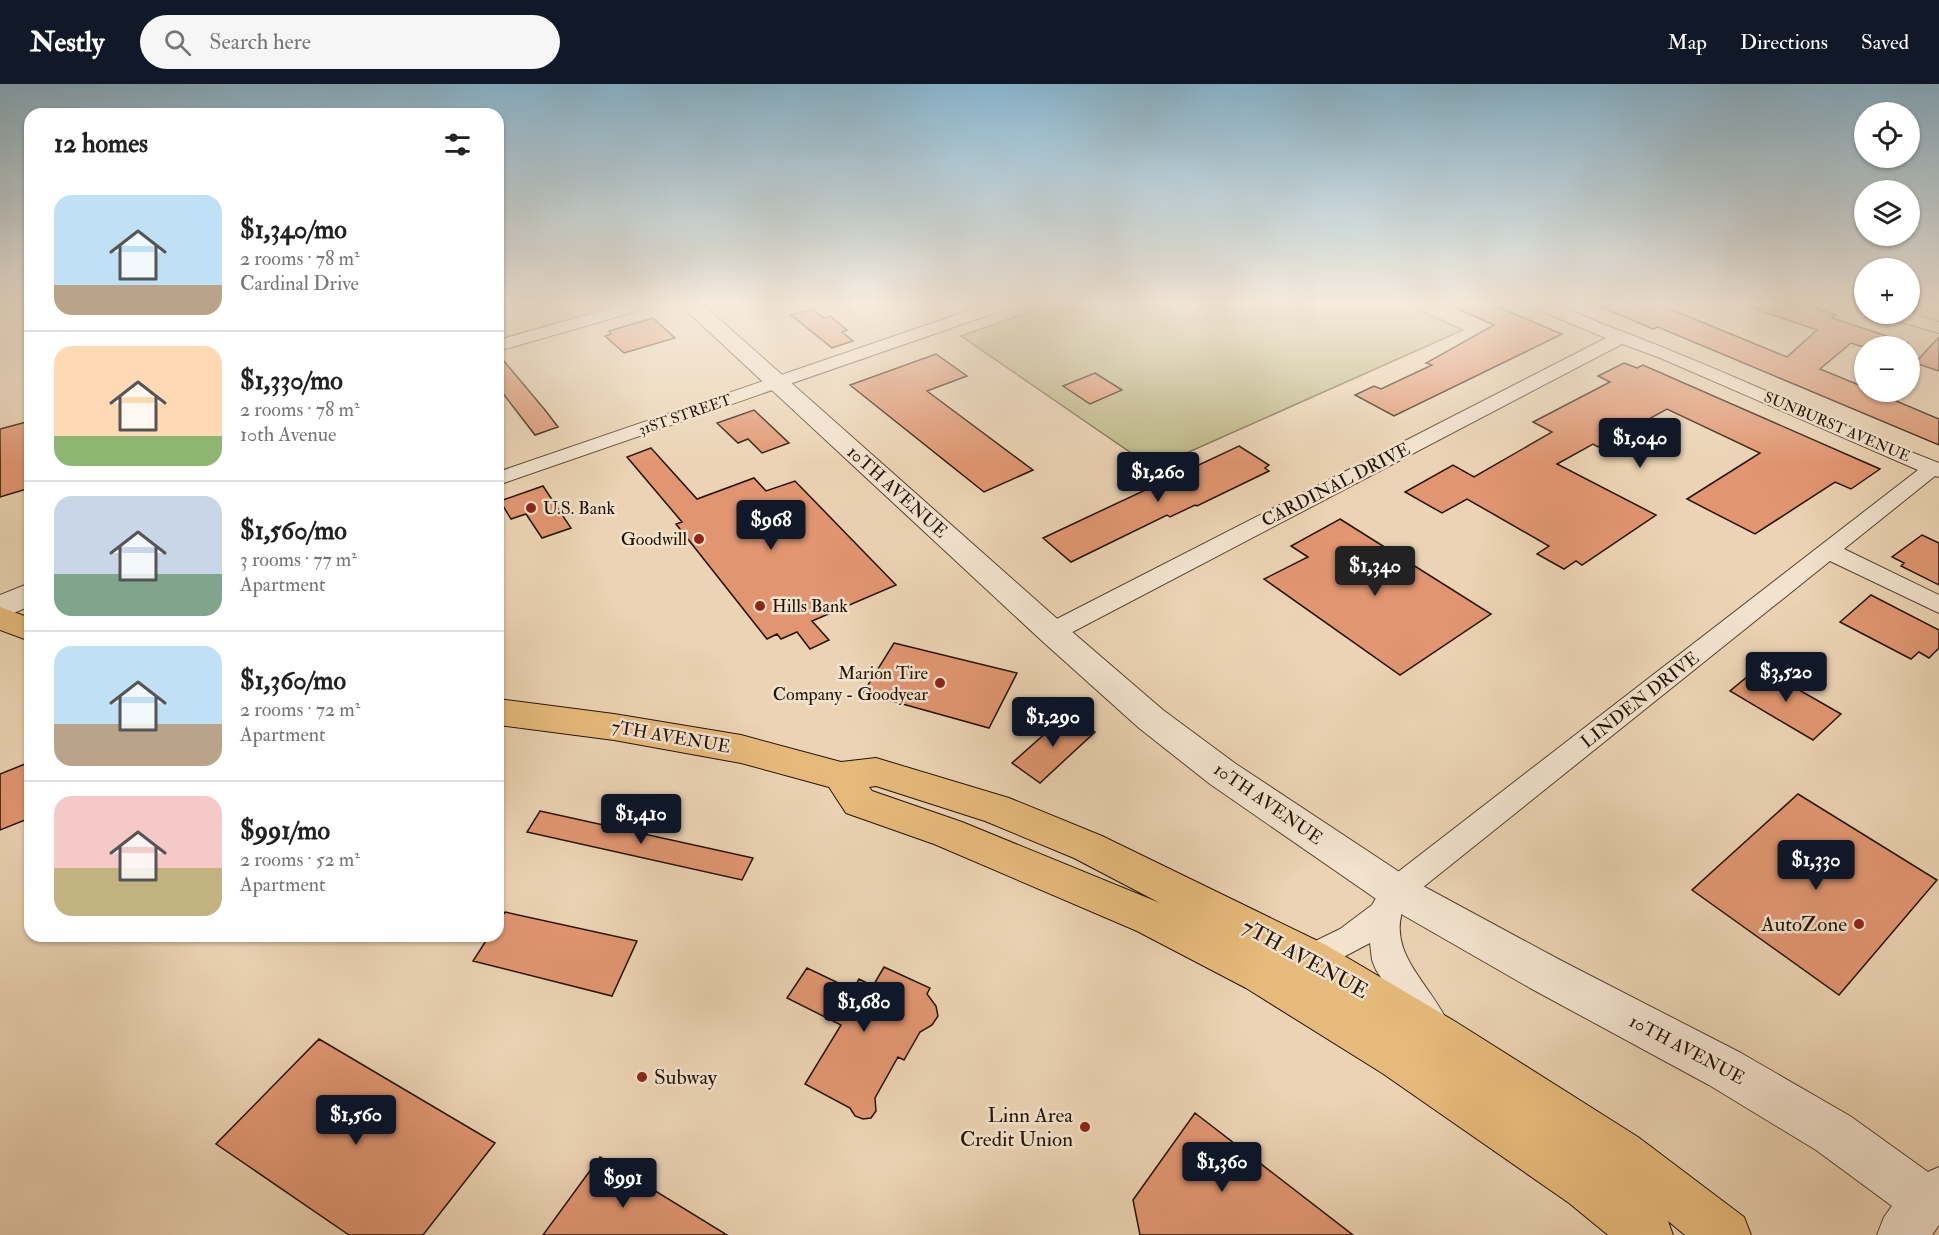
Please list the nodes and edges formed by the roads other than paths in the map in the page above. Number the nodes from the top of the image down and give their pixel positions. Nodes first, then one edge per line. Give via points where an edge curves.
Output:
1 (746, 356) edge
2 (854, 356) edge
3 (1586, 356) edge
4 (1670, 356) edge
5 (776, 383) junction
6 (1936, 470) edge
7 (504, 477) edge
8 (1829, 551) junction
9 (24, 596) edge
10 (1939, 605) edge
11 (0, 608) edge
12 (0, 618) edge
13 (24, 628) edge
14 (1052, 632) junction
15 (504, 713) edge
16 (841, 776) junction
17 (1390, 903) junction
18 (1311, 959) junction
19 (1440, 1037) junction
20 (1922, 1209) edge
21 (1648, 1235) edge
22 (1726, 1235) edge

1 - 5 street, 10TH AVENUE
2 - 5 street, 31ST STREET
3 - 14 street, CARDINAL DRIVE
4 - 6 street, SUNBURST AVENUE
5 - 7 street, 31ST STREET
5 - 14 street, 10TH AVENUE
6 - 8 street, LINDEN DRIVE
8 - 10 street
8 - 17 street, LINDEN DRIVE
9 - 11 street
12 - 13 main road
14 - 17 street, 10TH AVENUE via 1151,719
15 - 16 main road, 7TH AVENUE via 741,749
16 - 18 main road, 7TH AVENUE via 876,772 996,809 1088,847
16 - 21 main road, 7TH AVENUE via 859,802 948,833 1152,918 1261,974 1398,1057 1586,1186
17 - 18 street, LINDEN DRIVE via 1351,939
17 - 19 street via 1389,960
17 - 20 street, 10TH AVENUE via 1545,974 1725,1069 1833,1133
18 - 19 main road, 7TH AVENUE
19 - 22 main road, 7TH AVENUE via 1621,1154

